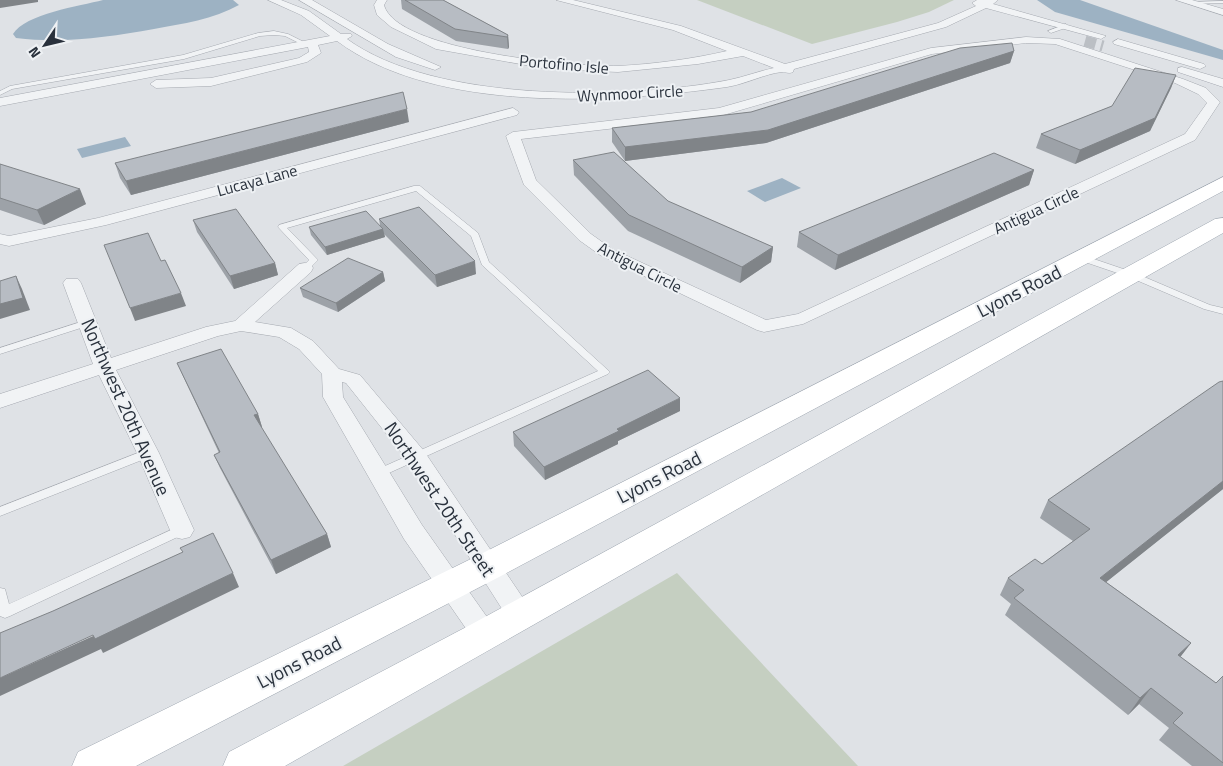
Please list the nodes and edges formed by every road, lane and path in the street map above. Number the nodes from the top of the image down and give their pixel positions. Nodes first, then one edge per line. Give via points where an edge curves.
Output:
1 (273, 0) edge
2 (304, 0) edge
3 (382, 0) edge
4 (561, 0) edge
5 (990, 2) edge
6 (1186, 2) edge
7 (1223, 2) edge
8 (972, 4) edge
9 (1223, 12) edge
10 (395, 25) junction
11 (1066, 26) junction
12 (1051, 31) junction
13 (360, 33) junction
14 (338, 38) junction
15 (1084, 40) tunnel mouth
16 (1118, 42) tunnel mouth
17 (309, 44) junction
18 (739, 52) junction
19 (757, 64) junction
20 (776, 67) junction
21 (447, 69) dead end
22 (1223, 72) edge
23 (492, 79) dead end
24 (1223, 83) edge
25 (106, 84) junction
26 (814, 85) junction
27 (521, 89) junction
28 (0, 93) edge
29 (0, 102) edge
30 (513, 112) junction
31 (514, 136) junction
32 (1223, 183) edge
33 (1223, 224) edge
34 (0, 239) edge
35 (1082, 258) junction
36 (305, 268) joint
37 (1132, 275) junction
38 (72, 283) dead end
39 (1223, 311) edge
40 (87, 323) junction
41 (241, 325) junction
42 (0, 351) edge
43 (104, 366) junction
44 (332, 373) junction
45 (0, 401) edge
46 (148, 453) junction
47 (416, 456) junction
48 (380, 473) junction
49 (0, 512) edge
50 (182, 530) joint
51 (486, 567) junction
52 (451, 586) junction
53 (0, 593) edge
54 (520, 616) junction
55 (485, 635) junction
56 (93, 766) edge
57 (244, 766) edge

1 - 14 street, Wynmoor Circle via 305,13
2 - 13 street
3 - 10 street, Portofino Isle via 379,5 381,13
4 - 18 street, Portofino Isle via 677,28
5 - 8 street, Wynmoor Circle
5 - 11 street
6 - 7 lane
6 - 9 street
8 - 12 street
8 - 20 street, Wynmoor Circle
8 - 20 street, Wynmoor Circle via 942,24
10 - 13 street
10 - 18 street, Portofino Isle via 440,47 580,69 618,69 698,61
11 - 12 lane
11 - 24 street
12 - 15 street
13 - 14 street
13 - 21 street via 388,49
14 - 17 street
14 - 27 street, Wynmoor Circle via 369,57 434,80
16 - 22 street
17 - 25 street
17 - 25 street via 314,53 303,60 210,82
17 - 28 lane via 286,35 260,34 184,57 10,88
18 - 19 street, Portofino Isle via 740,56
18 - 20 street, Portofino Isle via 749,53
19 - 20 street
19 - 27 street, Wynmoor Circle via 717,75 644,86
20 - 26 street
20 - 27 street, Wynmoor Circle via 730,83 652,94 597,96
23 - 27 street, Wynmoor Circle
25 - 29 street
26 - 31 street, Antigua Circle via 720,112
26 - 31 street, Antigua Circle via 931,51 1026,40 1056,41 1179,81 1202,91 1214,102 1190,137 804,320 764,326 606,252 585,237 529,182
27 - 30 street
30 - 31 street, Antigua Circle
30 - 34 street, Lucaya Lane via 100,222 9,241
32 - 35 main road, Lyons Road
33 - 37 main road
35 - 37 lane
35 - 51 main road, Lyons Road
36 - 41 street
36 - 47 lane via 314,260 282,227 418,188 475,235 484,263 605,372
37 - 39 lane
37 - 54 main road
38 - 40 street, Northwest 20th Avenue
40 - 42 lane
40 - 43 street, Northwest 20th Avenue
41 - 43 street
41 - 44 street, Northwest 20th Street via 284,332 306,345
43 - 45 street
43 - 46 street, Northwest 20th Avenue
44 - 47 street, Northwest 20th Street via 353,379
44 - 48 street, Northwest 20th Street via 333,397
46 - 49 lane
46 - 50 street, Northwest 20th Avenue
47 - 48 lane
47 - 51 street, Northwest 20th Street
48 - 52 street, Northwest 20th Street via 413,532
50 - 53 lane via 5,612
51 - 52 main road, Lyons Road
51 - 54 street, Northwest 20th Street
52 - 55 street, Northwest 20th Street
52 - 56 main road, Lyons Road
54 - 55 main road
55 - 57 main road

